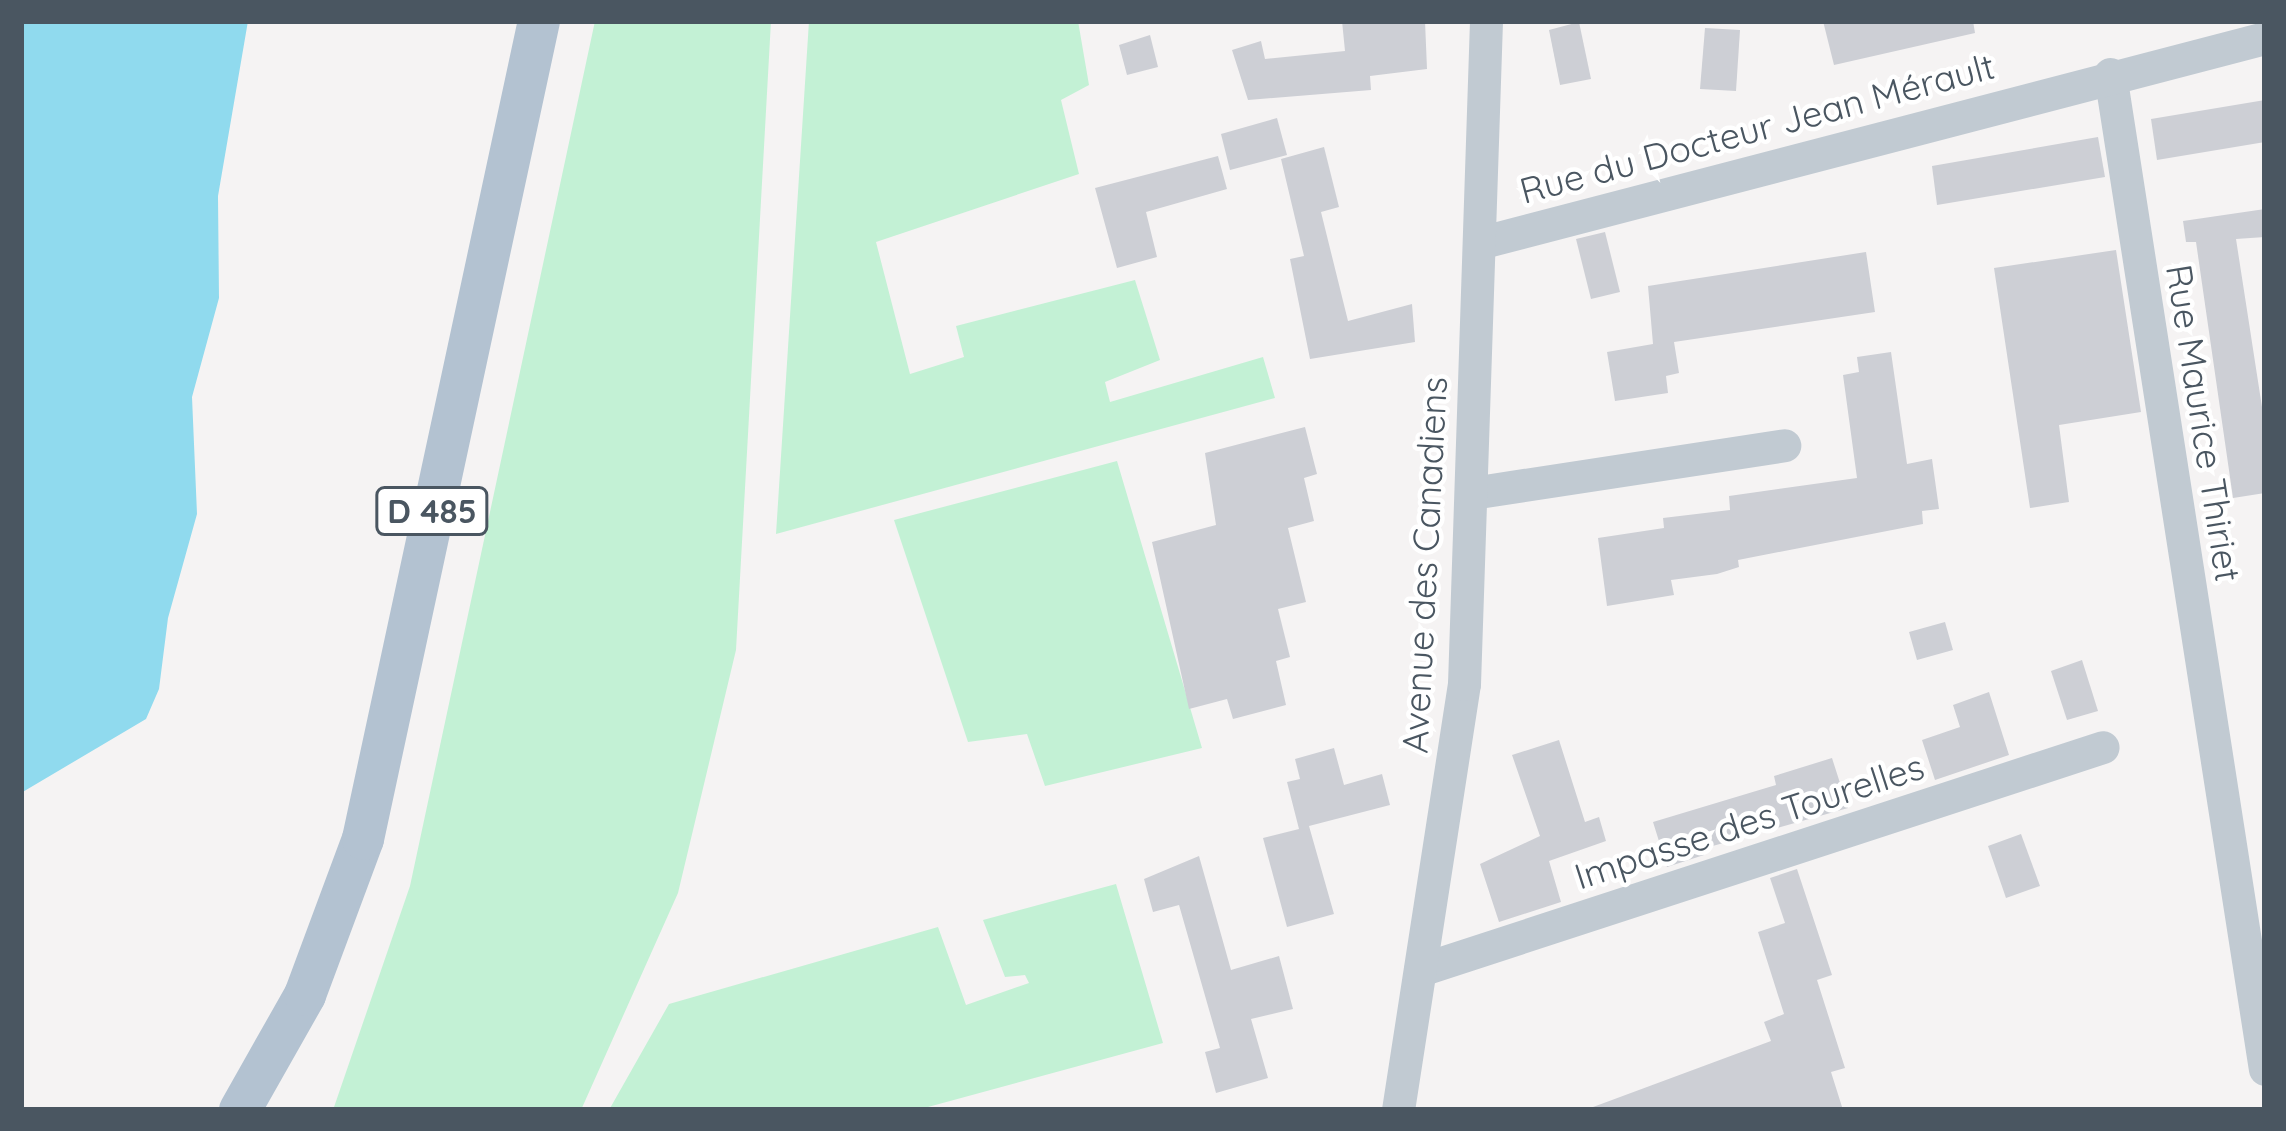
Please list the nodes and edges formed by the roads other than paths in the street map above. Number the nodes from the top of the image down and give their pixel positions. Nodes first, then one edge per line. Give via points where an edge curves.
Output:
1 (539, 21) edge
2 (1486, 21) edge
3 (2265, 38) edge
4 (2110, 74) junction
5 (1479, 243) junction
6 (1784, 445) dead end
7 (1472, 493) junction
8 (2103, 747) dead end
9 (1420, 970) junction
10 (2265, 1069) edge
11 (240, 1110) edge
12 (1398, 1110) edge

1 - 11 main road, D 485 via 363,838 305,995
2 - 5 street, Avenue des Canadiens
3 - 4 street, Rue du Docteur Jean Mérault
4 - 5 street, Rue du Docteur Jean Mérault
4 - 10 street, Rue Maurice Thiriet
5 - 7 street, Avenue des Canadiens
6 - 7 street
7 - 9 street, Avenue des Canadiens via 1463,684
8 - 9 street, Impasse des Tourelles
9 - 12 street, Avenue des Canadiens

